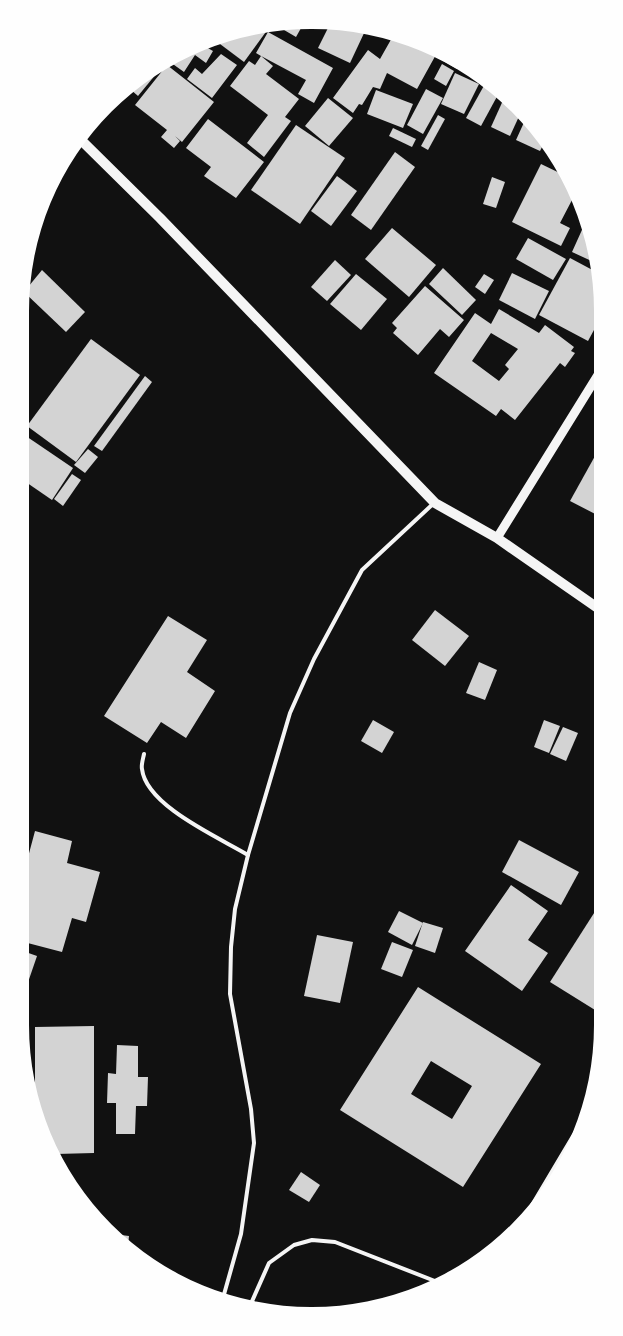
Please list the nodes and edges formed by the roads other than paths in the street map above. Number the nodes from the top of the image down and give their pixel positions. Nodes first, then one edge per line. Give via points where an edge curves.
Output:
1 (84, 143) edge
2 (594, 381) edge
3 (435, 503) junction
4 (497, 538) junction
5 (594, 605) edge
6 (144, 754) dead end
7 (248, 855) junction
8 (567, 1146) edge
9 (537, 1196) edge
10 (433, 1280) edge
11 (224, 1293) edge
12 (251, 1301) edge

1 - 3 main road
2 - 4 street
3 - 4 main road
3 - 7 lane via 362,570 314,659 290,713
4 - 5 main road
6 - 7 lane via 142,769 145,780 156,795 178,813
7 - 11 lane via 235,909 230,994 254,1143 241,1234
8 - 9 lane
10 - 12 lane via 335,1242 312,1240 294,1245 269,1263

